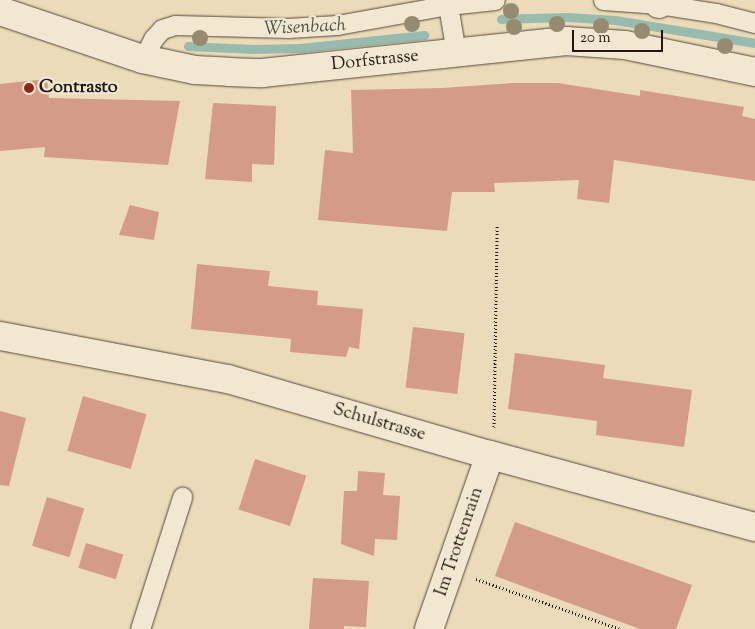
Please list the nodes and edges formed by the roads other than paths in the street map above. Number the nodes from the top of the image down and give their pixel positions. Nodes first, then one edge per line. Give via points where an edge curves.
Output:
1 (495, 0) edge
2 (603, 0) edge
3 (660, 2) edge
4 (448, 5) junction
5 (4, 12) edge
6 (755, 23) edge
7 (456, 53) junction
8 (143, 59) junction
9 (755, 72) edge
10 (0, 336) edge
11 (490, 455) junction
12 (182, 498) dead end
13 (755, 527) edge
14 (140, 629) edge
15 (429, 629) edge

1 - 4 lane
2 - 3 lane
3 - 6 lane
4 - 7 lane
4 - 8 lane via 337,25 288,28 175,25 162,29
5 - 8 street, Dorfstrasse
7 - 8 street, Dorfstrasse via 262,72 194,70
7 - 9 street, Dorfstrasse via 566,41 625,45
10 - 11 street, Schulstrasse via 228,380
11 - 13 street, Schulstrasse
11 - 15 street, Im Trottenrain
12 - 14 lane

